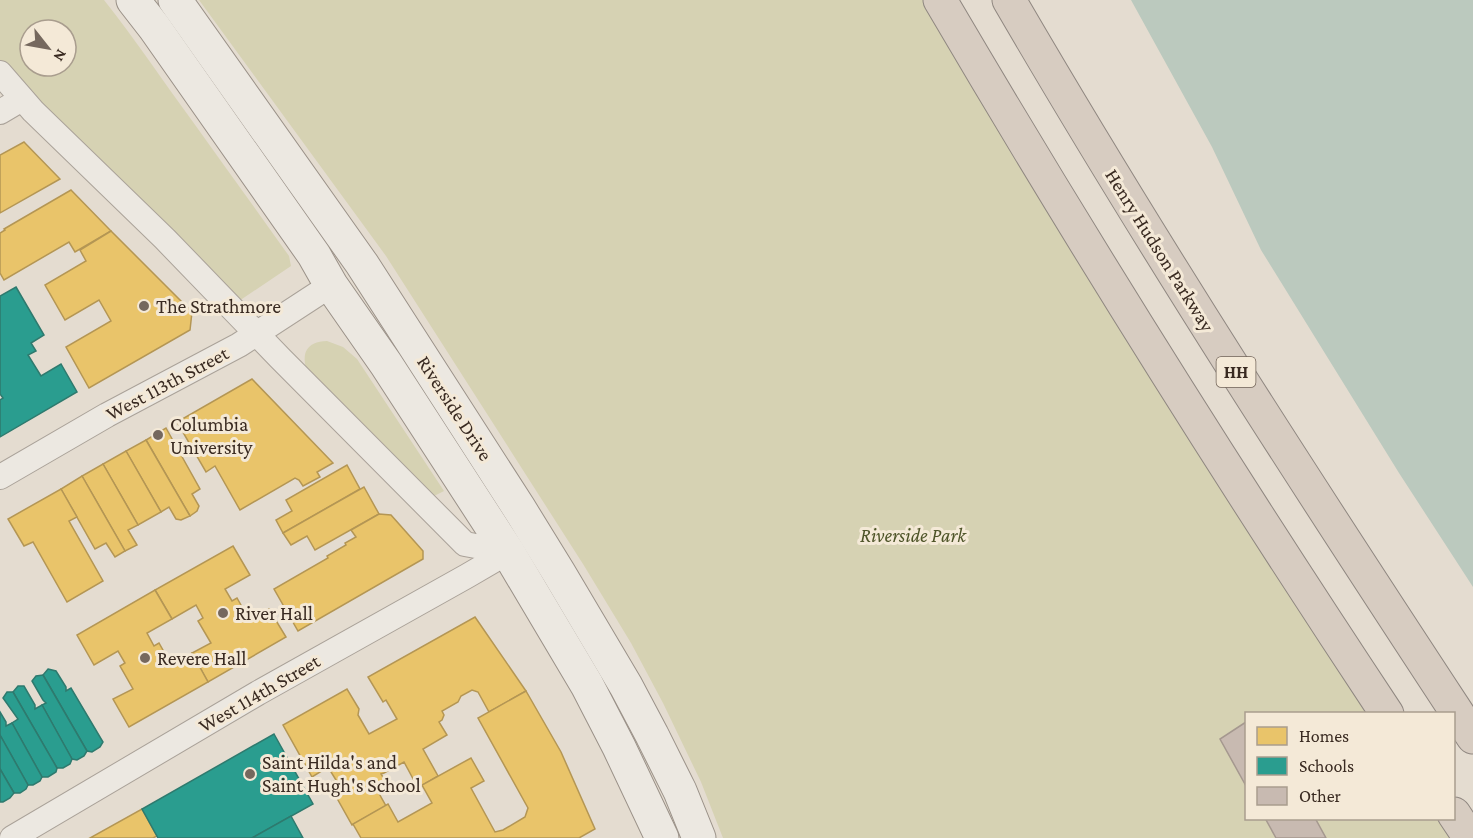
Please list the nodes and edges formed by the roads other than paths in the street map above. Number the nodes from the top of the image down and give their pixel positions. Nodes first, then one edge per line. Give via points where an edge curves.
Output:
1 (133, 0) edge
2 (175, 0) edge
3 (940, 0) edge
4 (1009, 0) edge
5 (0, 73) edge
6 (22, 99) junction
7 (0, 111) edge
8 (362, 264) junction
9 (331, 285) junction
10 (257, 334) junction
11 (0, 477) edge
12 (534, 533) junction
13 (508, 552) junction
14 (1386, 712) edge
15 (1473, 737) edge
16 (1455, 816) edge
17 (695, 826) edge
18 (658, 836) edge
19 (12, 838) edge
20 (1470, 838) edge

1 - 9 main road, Riverside Drive
2 - 8 main road, Riverside Drive
3 - 14 highway via 1158,360
4 - 15 highway, Henry Hudson Parkway / HH via 1181,285
5 - 6 street
6 - 7 street
6 - 10 street
8 - 9 main road
8 - 12 main road, Riverside Drive
9 - 10 street, West 113th Street
9 - 13 main road, Riverside Drive
10 - 11 street, West 113th Street
10 - 13 street via 465,544
12 - 13 main road
12 - 17 main road, Riverside Drive via 626,686
13 - 18 main road, Riverside Drive via 587,685
13 - 19 street, West 114th Street
16 - 20 highway
17 - 18 main road

